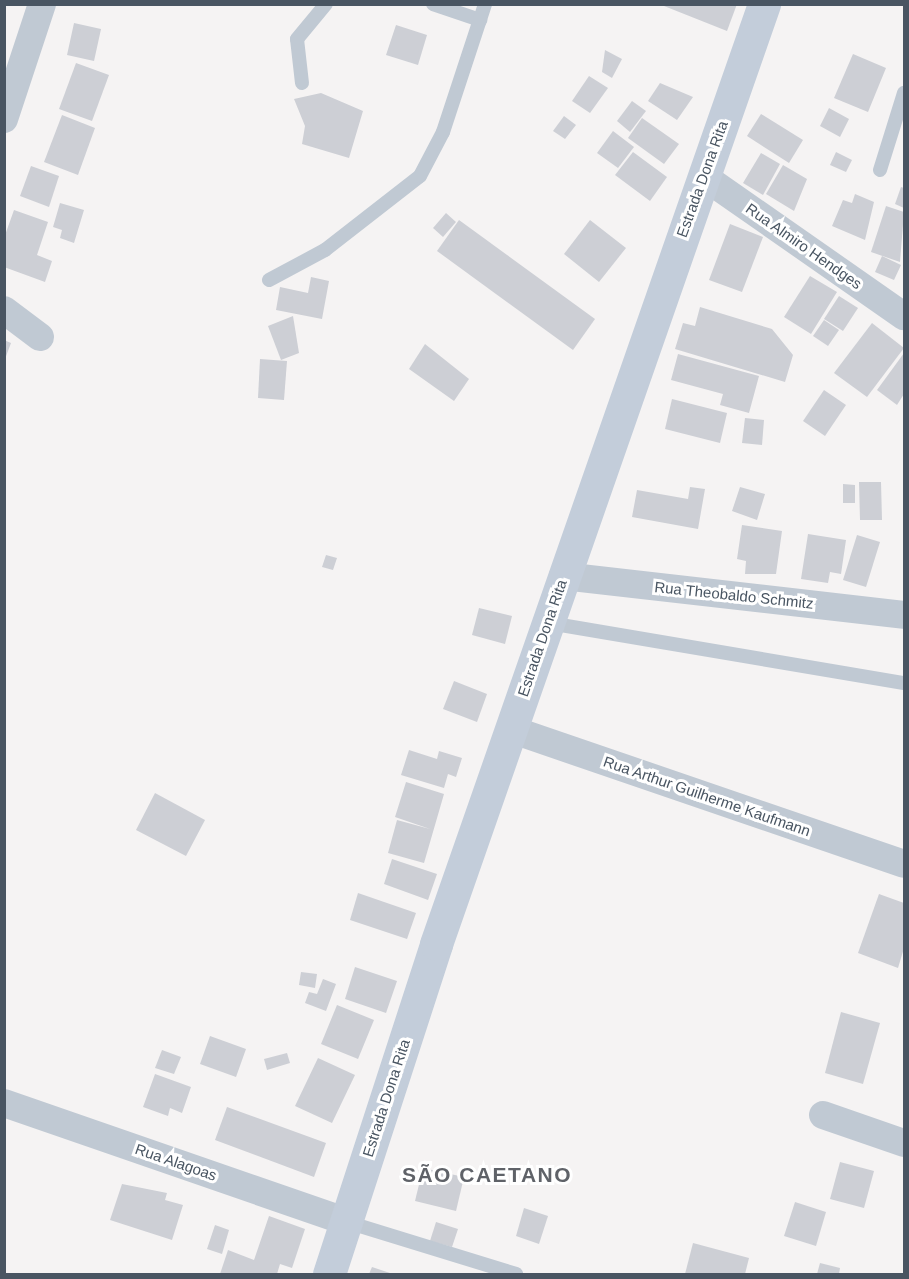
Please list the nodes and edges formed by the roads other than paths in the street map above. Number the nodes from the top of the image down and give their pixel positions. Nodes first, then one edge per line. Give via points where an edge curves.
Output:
1 (42, 4) edge
2 (326, 4) edge
3 (433, 4) edge
4 (484, 4) edge
5 (764, 4) edge
6 (480, 20) junction
7 (302, 83) dead end
8 (904, 93) edge
9 (4, 118) edge
10 (880, 170) dead end
11 (703, 176) junction
12 (269, 280) dead end
13 (4, 310) edge
14 (904, 316) edge
15 (40, 337) dead end
16 (563, 576) junction
17 (904, 615) edge
18 (547, 623) junction
19 (904, 683) edge
20 (510, 729) junction
21 (904, 864) edge
22 (4, 1103) edge
23 (822, 1115) dead end
24 (904, 1143) edge
25 (347, 1222) junction
26 (516, 1274) edge
27 (329, 1275) edge

1 - 9 street
2 - 7 lane via 297,39
3 - 6 lane
4 - 6 lane
5 - 11 main road, Estrada Dona Rita
6 - 12 lane via 443,132 420,176 325,250
8 - 10 lane
11 - 14 street, Rua Almiro Hendges
11 - 16 main road, Estrada Dona Rita
13 - 15 street
16 - 17 street, Rua Theobaldo Schmitz
16 - 18 main road, Estrada Dona Rita
18 - 19 lane
18 - 20 main road, Estrada Dona Rita
20 - 21 street, Rua Arthur Guilherme Kaufmann
20 - 25 main road, Estrada Dona Rita
22 - 25 street, Rua Alagoas
23 - 24 street
25 - 26 lane
25 - 27 main road, Estrada Dona Rita

